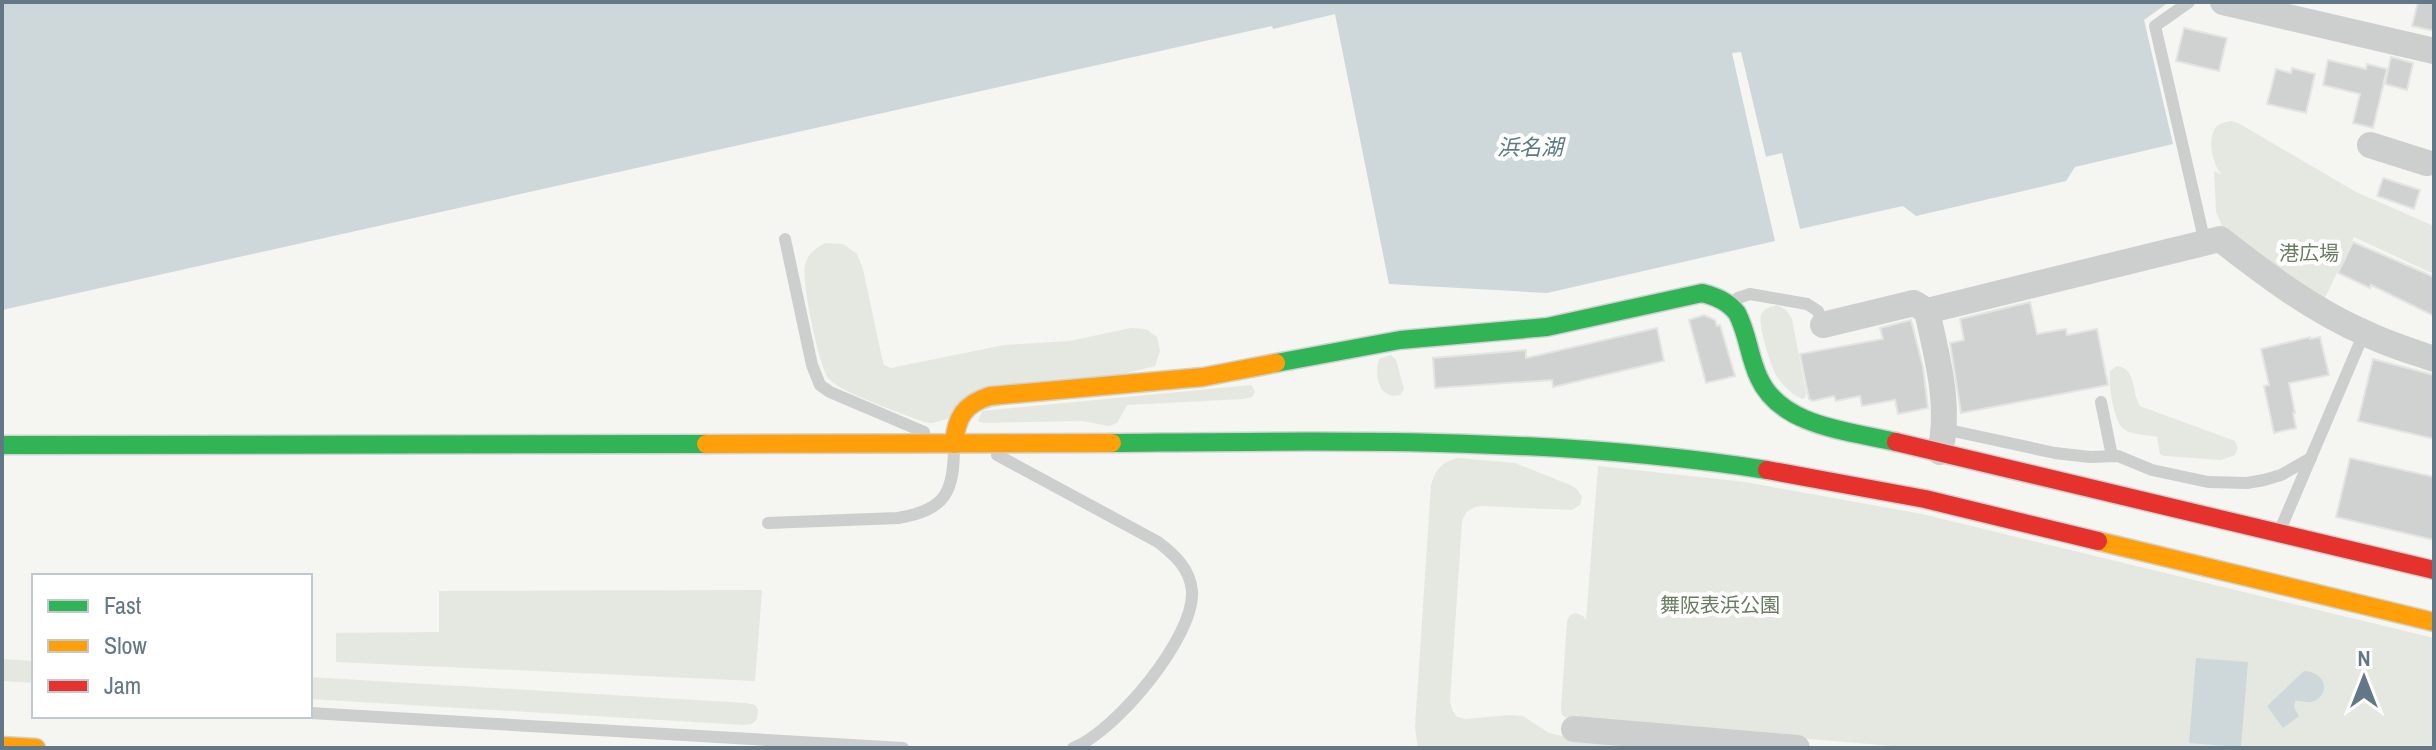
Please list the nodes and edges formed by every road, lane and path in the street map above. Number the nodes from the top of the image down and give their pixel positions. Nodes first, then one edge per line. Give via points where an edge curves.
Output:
1 (2189, 2) edge
2 (2223, 2) edge
3 (2434, 51) edge
4 (2370, 145) dead end
5 (2432, 156) edge
6 (785, 239) dead end
7 (2205, 243) junction
8 (1731, 305) junction
9 (1927, 311) junction
10 (1823, 325) joint
11 (2364, 333) junction
12 (2434, 359) edge
13 (2101, 402) dead end
14 (1942, 441) junction
15 (954, 444) junction
16 (976, 444) junction
17 (2, 445) edge
18 (2112, 456) junction
19 (2311, 458) junction
20 (768, 523) dead end
21 (2279, 533) junction
22 (2434, 570) edge
23 (2434, 622) edge
24 (312, 713) edge
25 (1574, 729) dead end
26 (2, 746) edge
27 (36, 748) edge
28 (903, 748) edge
29 (1073, 748) edge
30 (1797, 748) edge

1 - 7 lane via 2155,26
2 - 3 street
4 - 5 street
6 - 15 lane via 820,385
7 - 9 street
7 - 11 street via 2220,239 2314,306
8 - 10 lane via 1750,294 1807,304 1818,311
8 - 14 main road via 1744,325 1765,391 1791,414 1807,421
8 - 15 main road via 1702,293 1547,327 1400,340 1203,377 990,396 966,407 958,418
9 - 10 street via 1914,303
9 - 14 street via 1945,403
11 - 12 street
11 - 19 lane
13 - 18 lane
14 - 18 lane
14 - 21 main road
15 - 16 main road
15 - 17 main road
15 - 20 lane via 953,482 933,509 898,518
16 - 23 main road via 1491,444 1747,467 1925,499
16 - 29 lane via 1158,542 1186,570 1190,610 1159,669 1129,705
18 - 19 lane via 2170,475 2228,483 2281,475
19 - 21 lane
21 - 22 main road
24 - 28 lane
25 - 30 street
26 - 27 main road

